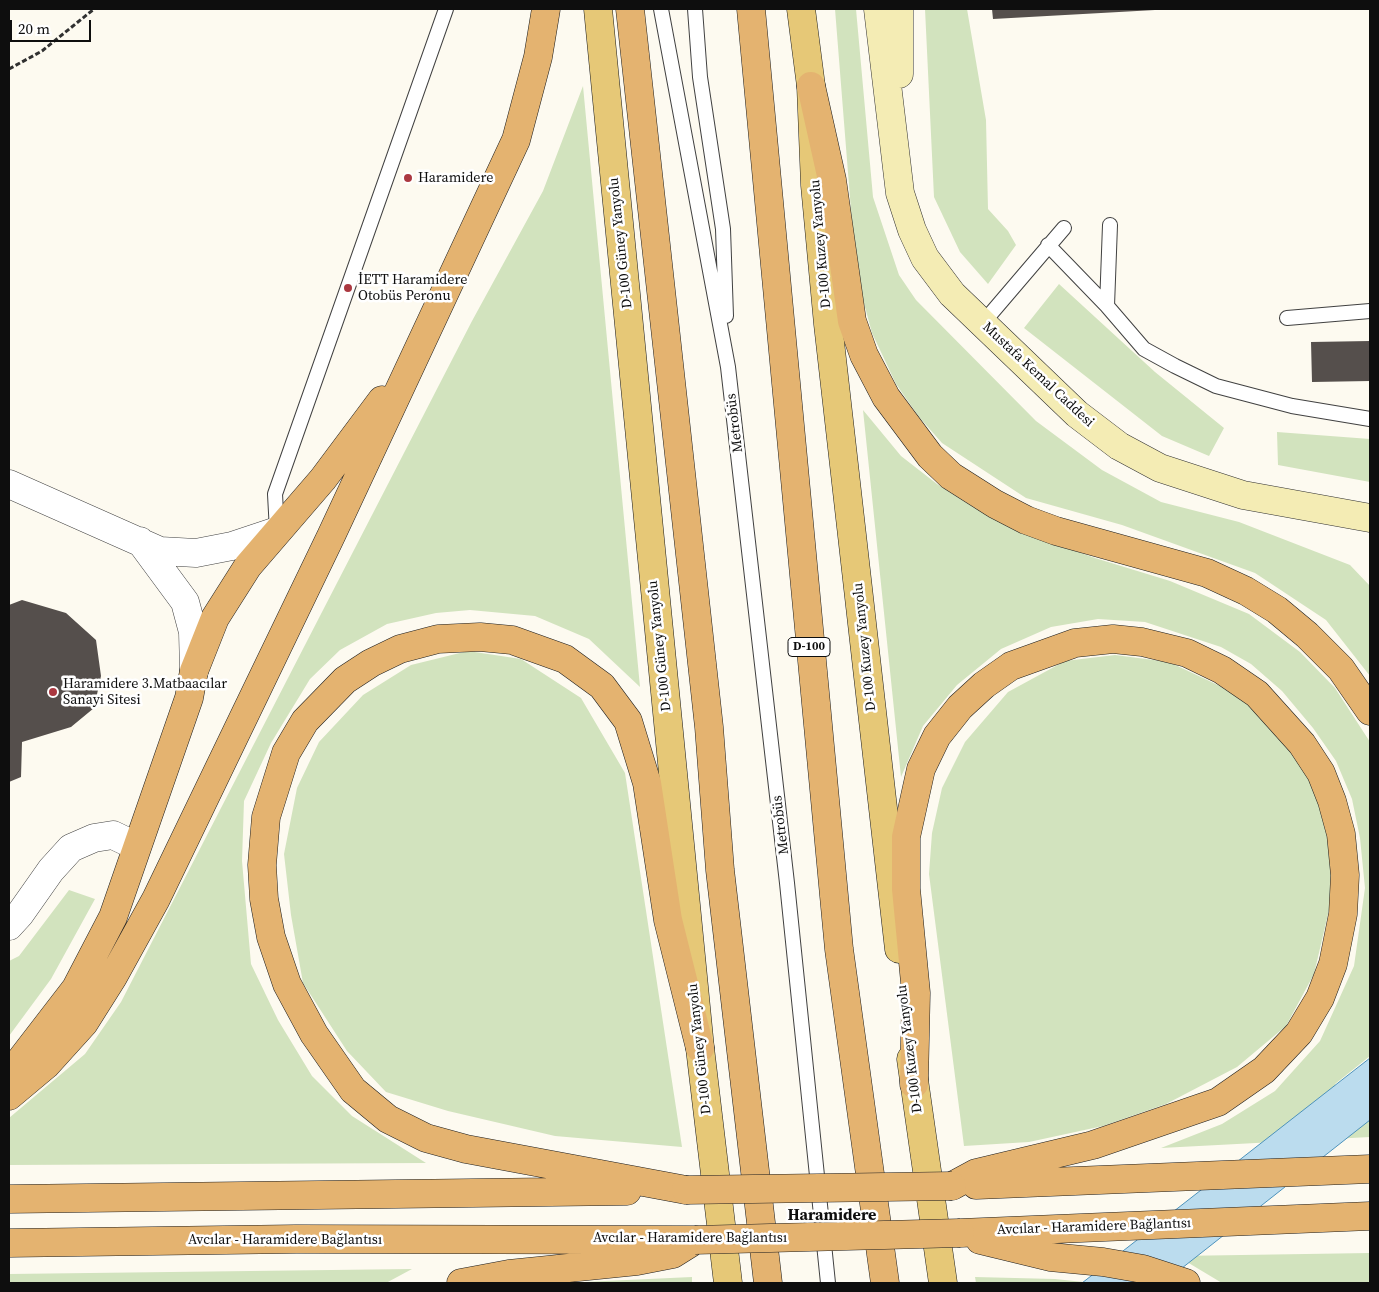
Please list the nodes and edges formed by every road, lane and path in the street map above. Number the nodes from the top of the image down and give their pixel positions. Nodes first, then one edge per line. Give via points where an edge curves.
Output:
1 (94, 9) edge
2 (446, 9) edge
3 (546, 9) edge
4 (598, 9) edge
5 (630, 9) edge
6 (661, 9) edge
7 (695, 9) edge
8 (751, 9) edge
9 (801, 9) edge
10 (878, 9) edge
11 (899, 9) edge
12 (9, 69) edge
13 (811, 86) junction
14 (890, 114) junction
15 (1110, 225) dead end
16 (1064, 228) dead end
17 (1048, 245) junction
18 (449, 284) junction
19 (1107, 306) junction
20 (1370, 311) edge
21 (1287, 318) dead end
22 (982, 324) junction
23 (728, 367) junction
24 (1370, 419) edge
25 (9, 484) edge
26 (1370, 518) edge
27 (277, 531) junction
28 (140, 541) junction
29 (194, 671) junction
30 (1370, 711) edge
31 (136, 846) junction
32 (9, 926) edge
33 (700, 1048) junction
34 (9, 1075) edge
35 (914, 1084) junction
36 (9, 1096) edge
37 (1370, 1170) edge
38 (952, 1186) junction
39 (686, 1190) junction
40 (9, 1200) edge
41 (1370, 1216) edge
42 (1274, 1221) junction
43 (1370, 1228) edge
44 (960, 1233) junction
45 (695, 1240) junction
46 (9, 1243) edge
47 (460, 1283) edge
48 (728, 1283) edge
49 (768, 1283) edge
50 (828, 1283) edge
51 (885, 1283) edge
52 (943, 1283) edge
53 (1186, 1283) edge

1 - 12 path via 42,51
2 - 27 lane via 275,494
3 - 18 highway via 538,57 516,140
4 - 33 main road, D-100 Güney Yanyolu
5 - 49 highway via 708,718 720,870
6 - 23 lane, Metrobüs
7 - 23 lane, Metrobüs via 700,77 723,229
8 - 51 highway, D-100 via 839,949
9 - 13 main road, D-100 Kuzey Yanyolu
10 - 14 main road, Mustafa Kemal Caddesi
11 - 14 main road, Mustafa Kemal Caddesi via 901,67
13 - 30 highway via 832,180 852,321 864,355 886,397 930,456 952,476 1026,520 1207,574 1246,592 1277,610 1307,635 1341,669
13 - 35 main road, D-100 Kuzey Yanyolu via 815,185 828,324
14 - 22 main road, Mustafa Kemal Caddesi via 900,193 912,230 925,258 952,294
15 - 19 lane
16 - 17 lane
17 - 19 lane
17 - 22 lane
18 - 27 highway via 409,348 382,401 323,479
18 - 36 highway via 156,899 84,1023 46,1064
19 - 24 lane via 1144,349 1216,386 1292,406
20 - 21 lane
22 - 26 main road, Mustafa Kemal Caddesi via 1077,414 1119,446 1160,468 1243,495
23 - 50 lane, Metrobüs via 787,883
25 - 28 street
27 - 28 street via 232,546 196,553 160,551
27 - 29 highway via 248,566 215,618
28 - 29 street via 185,602 193,632
29 - 31 highway via 189,698
31 - 32 street via 113,835 94,838 71,848
31 - 34 highway via 113,917 76,988
33 - 39 highway via 668,920 647,783 628,721 602,686 565,659 512,640 480,637 438,639 400,649 371,663 345,680 305,721 286,753 266,816 262,865 264,899 271,937 287,984 314,1034 353,1090 388,1119 426,1138 466,1150
33 - 48 main road, D-100 Güney Yanyolu
35 - 38 highway via 916,992 906,889 906,836 921,769 937,736 960,707 1011,666 1076,643 1113,639 1187,653 1222,670 1257,694 1302,744 1321,773 1341,834 1345,876 1338,939 1320,998 1299,1033 1264,1070 1218,1102 1093,1145 976,1173
35 - 52 main road, D-100 Kuzey Yanyolu
37 - 38 highway
38 - 39 highway, bridge
39 - 40 highway
41 - 42 highway, Avcılar - Haramidere Bağlantısı
42 - 43 highway
42 - 44 highway, Avcılar - Haramidere Bağlantısı
44 - 45 highway, Avcılar - Haramidere Bağlantısı, bridge
44 - 53 highway via 997,1246 1050,1257 1143,1269
45 - 46 highway, Avcılar - Haramidere Bağlantısı via 306,1239
45 - 47 highway via 673,1254 637,1261 509,1274

